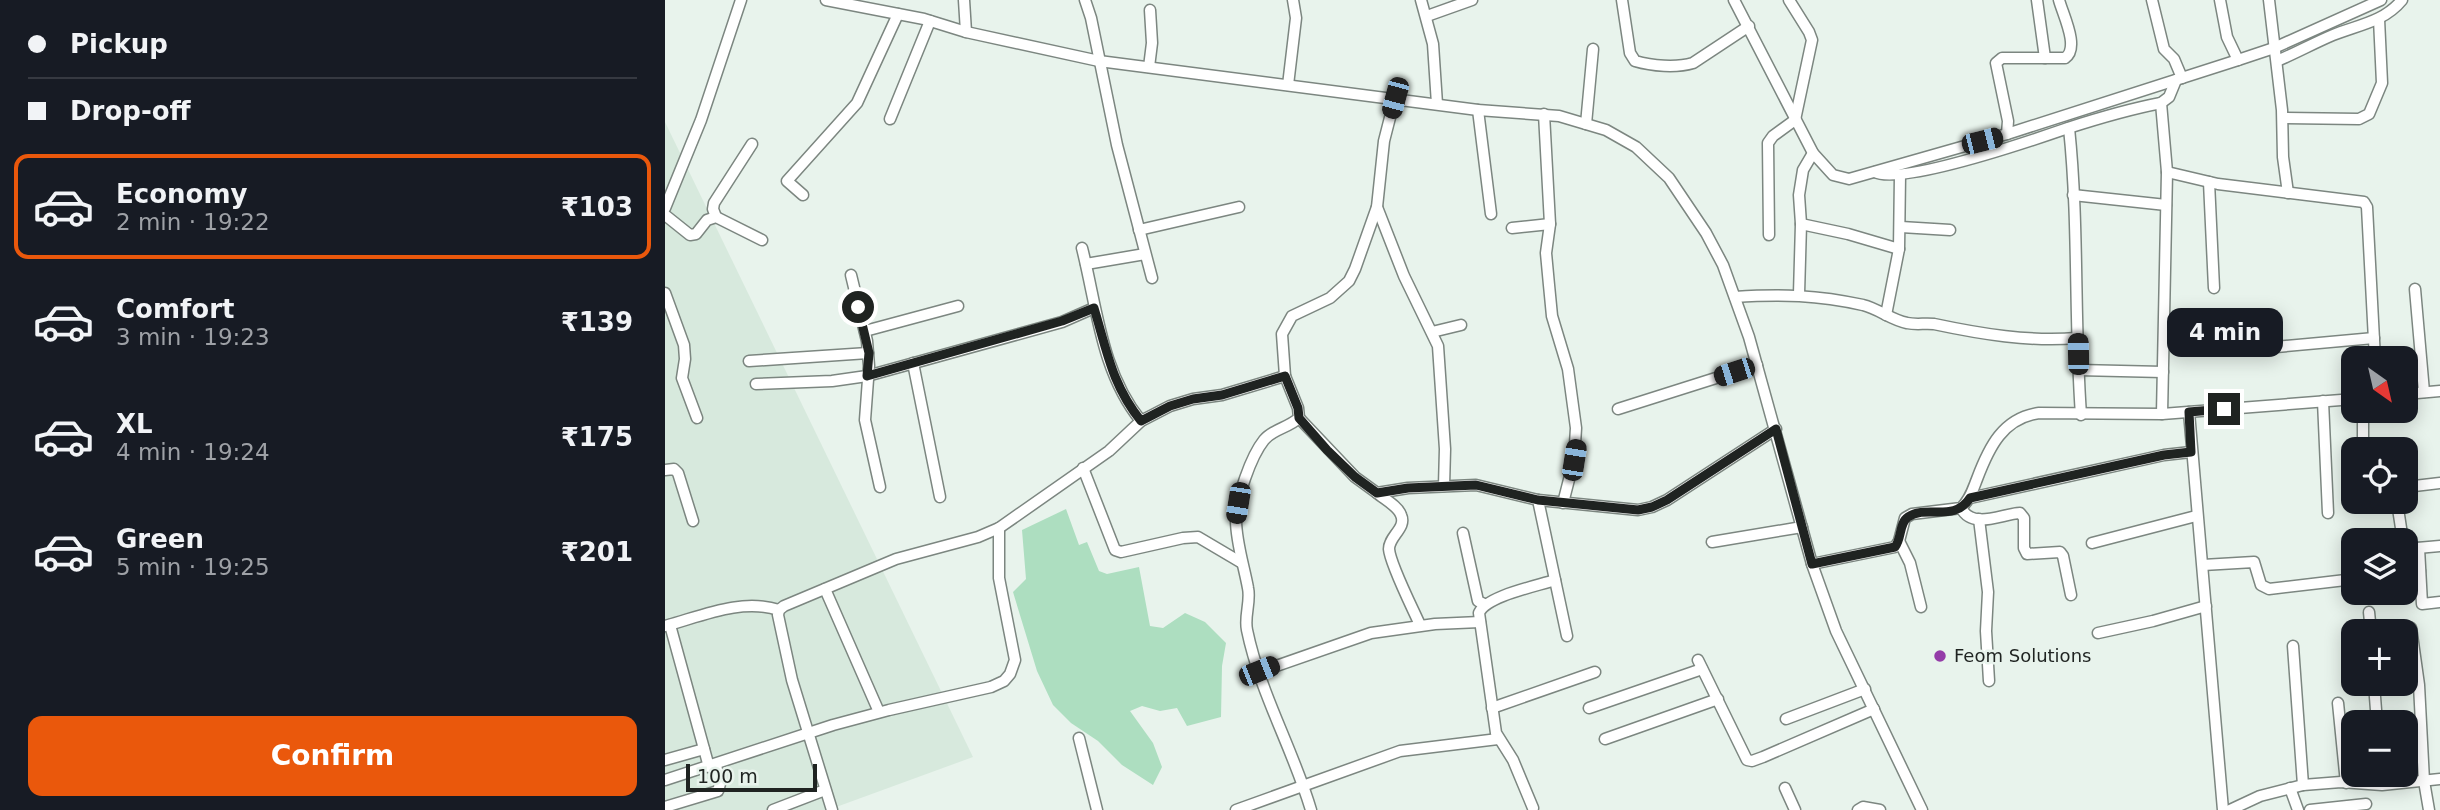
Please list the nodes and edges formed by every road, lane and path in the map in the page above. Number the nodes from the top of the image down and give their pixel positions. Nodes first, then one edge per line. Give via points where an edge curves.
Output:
1 (741, 0) edge
2 (826, 0) edge
3 (964, 0) edge
4 (1085, 0) edge
5 (1293, 0) edge
6 (1421, 0) edge
7 (1472, 0) edge
8 (1622, 0) edge
9 (1734, 0) edge
10 (1789, 0) edge
11 (2037, 0) edge
12 (2059, 0) edge
13 (2152, 0) edge
14 (2220, 0) edge
15 (2269, 0) edge
16 (2381, 0) edge
17 (2402, 0) edge
18 (1150, 10) dead end
19 (898, 14) junction
20 (1427, 16) junction
21 (2379, 19) junction
22 (930, 21) junction
23 (1749, 26) junction
24 (966, 32) junction
25 (2274, 48) junction
26 (1593, 49) dead end
27 (2045, 58) junction
28 (2238, 60) junction
29 (1099, 61) junction
30 (2277, 61) junction
31 (1149, 67) junction
32 (2179, 79) junction
33 (1288, 85) junction
34 (1395, 98) junction
35 (2161, 103) junction
36 (1437, 104) junction
37 (1478, 110) junction
38 (1544, 114) junction
39 (2283, 118) junction
40 (890, 119) dead end
41 (1795, 120) junction
42 (1586, 124) junction
43 (2069, 128) junction
44 (2007, 134) junction
45 (752, 145) dead end
46 (1814, 153) junction
47 (1875, 172) junction
48 (2167, 172) junction
49 (1900, 174) junction
50 (2209, 182) junction
51 (2288, 193) junction
52 (803, 195) dead end
53 (2073, 195) junction
54 (2166, 205) junction
55 (1239, 207) dead end
56 (1377, 207) junction
57 (665, 208) edge
58 (1491, 214) dead end
59 (665, 215) edge
60 (716, 217) junction
61 (1550, 223) junction
62 (1801, 225) junction
63 (1901, 227) junction
64 (1512, 228) dead end
65 (1139, 230) junction
66 (1950, 230) dead end
67 (1769, 235) dead end
68 (762, 240) dead end
69 (1082, 248) dead end
70 (1899, 249) junction
71 (1145, 254) junction
72 (1086, 264) junction
73 (851, 275) dead end
74 (1152, 278) dead end
75 (2214, 288) dead end
76 (2414, 289) dead end
77 (665, 293) edge
78 (1799, 294) junction
79 (1735, 297) junction
80 (958, 306) dead end
81 (1094, 308) junction
82 (1886, 315) junction
83 (1461, 325) dead end
84 (865, 331) junction
85 (1432, 332) junction
86 (2077, 338) junction
87 (2374, 338) junction
88 (2374, 346) edge
89 (2265, 348) dead end
90 (869, 353) junction
91 (749, 361) dead end
92 (913, 363) junction
93 (1757, 365) junction
94 (2078, 370) junction
95 (2163, 372) junction
96 (867, 376) junction
97 (1285, 376) junction
98 (756, 384) dead end
99 (2440, 391) edge
100 (2424, 392) junction
101 (2419, 393) edge
102 (2341, 400) edge
103 (2323, 401) junction
104 (1618, 409) dead end
105 (2189, 412) junction
106 (2162, 414) junction
107 (2081, 415) junction
108 (697, 418) dead end
109 (1299, 418) junction
110 (1141, 421) junction
111 (1776, 429) junction
112 (2191, 452) junction
113 (1083, 468) junction
114 (665, 470) edge
115 (2440, 483) edge
116 (1444, 486) junction
117 (2418, 486) edge
118 (880, 487) dead end
119 (1377, 493) junction
120 (940, 497) dead end
121 (1970, 498) junction
122 (1538, 500) junction
123 (1563, 503) junction
124 (1961, 508) junction
125 (2328, 513) dead end
126 (2196, 516) junction
127 (1979, 519) junction
128 (693, 521) dead end
129 (1802, 527) junction
130 (999, 528) junction
131 (1463, 533) dead end
132 (1899, 541) junction
133 (1712, 542) dead end
134 (2092, 543) dead end
135 (2440, 546) edge
136 (2419, 548) joint
137 (1243, 563) junction
138 (1812, 564) junction
139 (2203, 565) junction
140 (2420, 572) joint
141 (1555, 580) junction
142 (2341, 581) edge
143 (825, 590) junction
144 (2071, 595) dead end
145 (2440, 602) edge
146 (1484, 604) junction
147 (2206, 606) junction
148 (1921, 607) dead end
149 (779, 610) junction
150 (2369, 612) dead end
151 (2370, 619) edge
152 (1479, 622) junction
153 (1420, 625) junction
154 (667, 626) edge
155 (2098, 633) dead end
156 (1567, 636) dead end
157 (2293, 646) dead end
158 (1259, 671) junction
159 (1595, 673) dead end
160 (2418, 678) edge
161 (1989, 681) dead end
162 (1865, 689) junction
163 (1718, 699) junction
164 (2338, 703) dead end
165 (1492, 708) junction
166 (1589, 708) dead end
167 (1874, 709) junction
168 (879, 712) junction
169 (1786, 719) dead end
170 (2341, 733) edge
171 (807, 734) junction
172 (1079, 738) dead end
173 (1498, 739) junction
174 (1605, 739) dead end
175 (704, 749) junction
176 (665, 760) edge
177 (713, 766) junction
178 (2440, 779) edge
179 (665, 780) edge
180 (2418, 781) edge
181 (2424, 781) junction
182 (2341, 783) edge
183 (1304, 785) junction
184 (2304, 785) junction
185 (1785, 788) dead end
186 (2290, 788) junction
187 (825, 790) junction
188 (2366, 804) dead end
189 (665, 807) edge
190 (1534, 808) edge
191 (1919, 809) edge
192 (773, 810) edge
193 (832, 810) edge
194 (1097, 810) edge
195 (1236, 810) edge
196 (1311, 810) edge
197 (1794, 810) edge
198 (1858, 810) edge
199 (1880, 810) edge
200 (2223, 810) edge
201 (2230, 810) edge
202 (2298, 810) edge
203 (2310, 810) edge
204 (2429, 810) edge

1 - 57 street via 701,120
2 - 19 street
3 - 24 street
4 - 29 street
5 - 33 street via 1296,18
6 - 20 street
7 - 20 street
8 - 23 street via 1630,53 1644,64 1693,63
9 - 23 street
10 - 41 street via 1812,40
11 - 27 street
12 - 27 street via 2072,51 2065,58
13 - 32 street via 2164,49 2174,59
14 - 28 street via 2227,37
15 - 25 street
16 - 25 street
17 - 21 street
18 - 31 street
19 - 22 street
19 - 52 street via 857,103 787,181
20 - 36 street
21 - 30 street
21 - 39 street via 2382,82 2369,114 2359,119
22 - 24 street
22 - 40 street
23 - 41 street
24 - 29 street
25 - 28 street
25 - 30 street
26 - 42 street
27 - 44 street via 2002,58 1996,63
28 - 32 street
29 - 31 street
29 - 65 street
30 - 39 street
31 - 33 street
32 - 35 street
32 - 44 street
33 - 34 street
34 - 36 street
34 - 56 street via 1384,141
35 - 43 street
35 - 48 street
36 - 37 street
37 - 38 street
37 - 58 street
38 - 42 street
38 - 61 street
39 - 51 street
41 - 46 street
41 - 67 street via 1768,143
42 - 79 street via 1636,147 1669,178 1706,233
43 - 49 street via 1970,159
43 - 53 street
44 - 47 street
45 - 60 street via 714,202
46 - 47 street via 1826,169 1841,178
46 - 62 street via 1803,170
47 - 49 street
48 - 50 street
48 - 54 street
49 - 63 street
50 - 51 street
50 - 75 street
51 - 87 street via 2355,200 2367,207
53 - 54 street
53 - 86 street
54 - 95 street
55 - 65 street
56 - 85 street
56 - 97 street via 1349,281 1331,298 1292,316 1285,326
59 - 60 street via 693,235
60 - 68 street
61 - 64 street
61 - 123 street via 1546,253 1552,316 1568,369 1576,428
62 - 70 street
62 - 78 street
63 - 66 street
63 - 70 street
65 - 71 street
69 - 72 street
70 - 82 street
71 - 72 street
71 - 74 street
72 - 81 street
73 - 84 street
76 - 100 street
77 - 108 street via 684,345 681,373
78 - 79 street
78 - 82 street via 1863,305
79 - 93 street
80 - 84 street
81 - 92 street
81 - 110 street via 1115,381
82 - 86 street via 1908,323 1987,335
83 - 85 street
84 - 90 street
85 - 116 street via 1440,356
86 - 94 street
87 - 88 street
87 - 89 street
90 - 91 street
90 - 96 street
92 - 96 street
92 - 120 street
93 - 104 street
93 - 111 street
94 - 95 street
94 - 107 street
95 - 106 street
96 - 98 street
96 - 118 street via 865,421
97 - 109 street
97 - 110 street via 1182,402
99 - 100 street
100 - 101 street
102 - 103 street
103 - 105 street
103 - 125 street
105 - 106 street
105 - 112 street
106 - 107 street
107 - 121 street via 2029,414 2009,425 1993,442
109 - 119 street
109 - 137 street via 1264,440 1248,472 1235,519
110 - 113 street
111 - 123 street via 1652,507
111 - 129 street
112 - 121 street
112 - 126 street
113 - 130 street
113 - 137 street via 1115,550 1198,537
114 - 128 street via 678,472
115 - 117 street
116 - 119 street
116 - 122 street via 1476,485
119 - 153 street via 1401,512 1403,520 1389,550
121 - 124 street
122 - 123 street
122 - 141 street
124 - 127 street
124 - 132 street via 1912,514 1903,522
126 - 134 street
126 - 139 street
127 - 144 street via 2020,513 2027,554 2063,555
127 - 161 street via 1988,592
129 - 133 street
129 - 138 street
130 - 143 street via 896,559
130 - 168 street via 999,579 1015,660 1010,674 991,687
131 - 146 street via 1478,601
132 - 138 street via 1895,547
132 - 148 street
135 - 136 street
136 - 140 street
137 - 158 street via 1249,598 1247,630
138 - 162 street via 1836,631
139 - 142 street via 2254,562 2261,585 2269,589
139 - 147 street
140 - 145 street via 2422,604
141 - 146 street
141 - 156 street
143 - 149 street
143 - 168 street
146 - 152 street
147 - 155 street
147 - 200 street
149 - 154 street via 726,608
149 - 171 street
150 - 151 street
152 - 153 street
152 - 165 street
153 - 158 street via 1371,633
154 - 175 street
157 - 184 street
158 - 183 street
159 - 165 street
160 - 181 street
162 - 167 street
162 - 169 street
163 - 166 street via 1700,664
163 - 167 street via 1744,755 1752,761
163 - 174 street
164 - 170 street
165 - 173 street
167 - 191 street
168 - 171 street
171 - 177 street
171 - 187 street
172 - 194 street
173 - 183 street via 1400,751
173 - 190 street via 1513,760
175 - 176 street
175 - 177 street
177 - 179 street
177 - 189 street via 718,791
178 - 181 street
180 - 181 street
181 - 204 street
182 - 184 street
183 - 195 street
183 - 196 street
184 - 186 street
185 - 197 street
186 - 201 street
186 - 202 street
187 - 192 street
187 - 193 street
188 - 203 street
198 - 199 street

